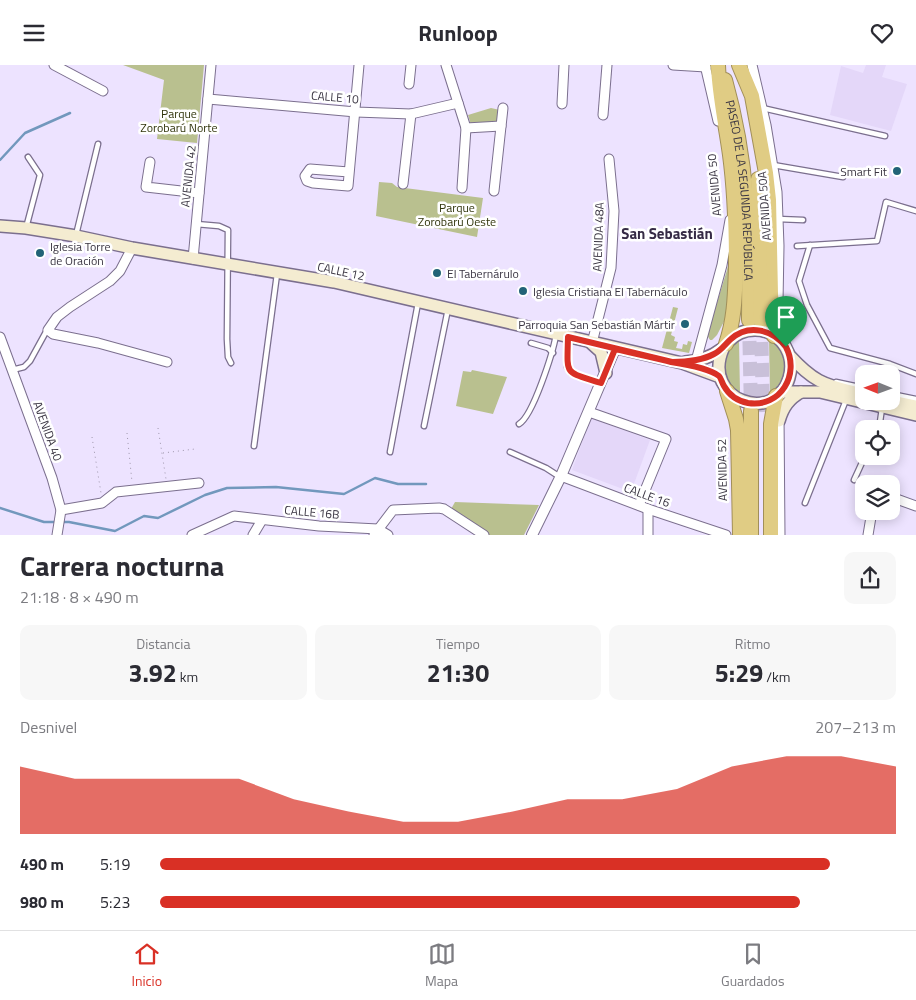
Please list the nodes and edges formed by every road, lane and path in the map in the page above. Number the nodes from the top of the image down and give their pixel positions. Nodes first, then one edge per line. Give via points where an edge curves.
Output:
1 (54, 65) edge
2 (211, 65) edge
3 (359, 65) edge
4 (411, 65) edge
5 (446, 65) edge
6 (564, 65) edge
7 (607, 65) edge
8 (673, 65) edge
9 (738, 65) edge
10 (752, 65) edge
11 (712, 66) edge
12 (409, 84) dead end
13 (104, 91) dead end
14 (208, 99) junction
15 (458, 103) junction
16 (562, 104) dead end
17 (762, 108) junction
18 (503, 109) dead end
19 (356, 112) junction
20 (411, 114) junction
21 (603, 115) dead end
22 (501, 126) junction
23 (466, 128) junction
24 (885, 136) dead end
25 (98, 144) dead end
26 (28, 157) dead end
27 (609, 159) dead end
28 (150, 163) dead end
29 (773, 165) junction
30 (350, 172) junction
31 (843, 177) dead end
32 (403, 184) dead end
33 (462, 188) dead end
34 (494, 191) dead end
35 (199, 193) junction
36 (916, 211) edge
37 (778, 219) junction
38 (803, 220) dead end
39 (196, 224) junction
40 (0, 226) edge
41 (26, 228) junction
42 (76, 236) junction
43 (810, 245) junction
44 (796, 246) dead end
45 (132, 248) junction
46 (193, 259) junction
47 (229, 265) junction
48 (277, 273) junction
49 (418, 302) junction
50 (448, 309) junction
51 (48, 330) junction
52 (556, 334) junction
53 (774, 335) junction
54 (0, 337) edge
55 (568, 337) junction
56 (531, 343) dead end
57 (591, 343) junction
58 (724, 347) junction
59 (615, 349) junction
60 (788, 351) junction
61 (553, 353) junction
62 (696, 361) junction
63 (167, 362) dead end
64 (672, 362) junction
65 (231, 363) dead end
66 (12, 370) junction
67 (916, 374) edge
68 (720, 377) junction
69 (603, 378) junction
70 (815, 380) junction
71 (855, 386) edge
72 (727, 391) junction
73 (802, 391) junction
74 (855, 392) edge
75 (779, 394) junction
76 (900, 396) edge
77 (847, 398) junction
78 (855, 399) edge
79 (916, 399) edge
80 (900, 405) edge
81 (916, 406) edge
82 (900, 409) edge
83 (589, 412) junction
84 (916, 415) edge
85 (779, 421) junction
86 (519, 424) dead end
87 (424, 426) dead end
88 (158, 428) dead end
89 (128, 433) dead end
90 (92, 437) dead end
91 (254, 446) dead end
92 (195, 449) dead end
93 (390, 452) dead end
94 (510, 452) dead end
95 (162, 453) junction
96 (861, 465) edge
97 (560, 476) junction
98 (854, 480) dead end
99 (199, 483) dead end
100 (167, 486) junction
101 (133, 489) junction
102 (900, 500) edge
103 (102, 503) junction
104 (805, 503) dead end
105 (916, 506) edge
106 (643, 507) junction
107 (61, 511) junction
108 (870, 520) edge
109 (262, 521) junction
110 (319, 526) junction
111 (376, 532) edge
112 (57, 535) edge
113 (192, 535) edge
114 (253, 535) edge
115 (313, 535) edge
116 (388, 535) edge
117 (484, 535) edge
118 (532, 535) edge
119 (648, 535) edge
120 (726, 535) edge
121 (735, 535) edge
122 (740, 535) edge
123 (751, 535) edge
124 (764, 535) edge
125 (771, 535) edge
126 (780, 535) edge
127 (868, 535) edge

1 - 13 street
2 - 14 street, AVENIDA 42
3 - 19 street
4 - 12 street
5 - 15 street
6 - 16 street
7 - 21 street
8 - 11 street
9 - 11 highway, PASEO DE LA SEGUNDA REPÚBLICA via 758,179 755,320 745,179 733,110
9 - 53 highway via 752,96 766,173
10 - 17 street, AVENIDA 50A
11 - 58 highway via 730,153 736,229 735,302 731,330
11 - 62 street, AVENIDA 50 via 730,215 722,265
14 - 19 street, CALLE 10
14 - 35 street, AVENIDA 42
15 - 20 street, CALLE 10
15 - 23 street
17 - 24 lane
17 - 29 street, AVENIDA 50A
18 - 22 street
19 - 20 street, CALLE 10
19 - 30 street
20 - 32 street
22 - 23 street
22 - 34 street
23 - 33 street
25 - 42 lane
26 - 41 lane via 40,175
27 - 57 street, AVENIDA 48A via 614,211 611,268
28 - 35 street via 146,187
29 - 31 lane
29 - 37 street, AVENIDA 50A
30 - 30 street via 310,169 305,176 313,183 348,186
35 - 39 street, AVENIDA 42
36 - 43 lane via 886,202 876,241
37 - 38 lane
37 - 60 street, AVENIDA 50A via 778,303
39 - 46 street, AVENIDA 42
39 - 47 lane via 228,230
40 - 41 main road, CALLE 12
41 - 42 main road, CALLE 12
42 - 45 main road, CALLE 12
43 - 44 lane
43 - 67 lane via 799,281 807,305 830,348
45 - 46 main road, CALLE 12
45 - 51 street via 120,271 110,281 57,317
46 - 47 main road, CALLE 12
47 - 48 main road, CALLE 12
47 - 65 lane via 227,345
48 - 49 main road, CALLE 12 via 334,282
48 - 91 lane
49 - 50 main road, CALLE 12
49 - 93 lane
50 - 52 main road, CALLE 12
50 - 87 lane
51 - 63 street via 53,334
51 - 66 lane via 30,361 24,367
52 - 55 main road, CALLE 12
52 - 61 lane
53 - 58 main road via 748,330 736,335
53 - 60 main road
54 - 66 street, AVENIDA 40
55 - 57 main road, CALLE 12
55 - 69 lane via 569,371
56 - 61 lane
57 - 59 main road, CALLE 12
57 - 69 main road via 600,352
58 - 62 main road, CALLE 12
58 - 68 main road via 718,363
59 - 64 main road, CALLE 12
59 - 69 street
60 - 70 main road
60 - 75 main road via 790,374
61 - 86 lane via 525,420
62 - 64 main road, CALLE 12
64 - 68 main road, CALLE 12
66 - 107 street, AVENIDA 40
68 - 72 main road
68 - 121 street, AVENIDA 52 via 735,442
69 - 83 street
70 - 71 lane
70 - 74 main road
72 - 75 main road via 751,403 764,402
72 - 122 highway via 738,431
73 - 75 main road
73 - 77 main road
73 - 85 main road via 786,403
75 - 85 street
75 - 125 highway via 772,424
76 - 79 lane
77 - 78 main road
77 - 104 lane
80 - 81 main road
82 - 84 main road
83 - 97 street
83 - 106 street via 666,439
85 - 126 street
88 - 95 path
89 - 101 path
90 - 103 path
92 - 95 path
94 - 97 lane
95 - 100 path
96 - 98 lane
97 - 106 street, CALLE 16
97 - 118 street
99 - 100 street
100 - 101 street
101 - 103 street via 116,493
102 - 105 street
103 - 107 street
106 - 119 street
106 - 120 street, CALLE 16
107 - 112 street, AVENIDA 40
108 - 127 street
109 - 110 street, CALLE 16B
109 - 113 street, CALLE 16B via 233,517
109 - 114 street
110 - 111 street, CALLE 16B
110 - 115 street
111 - 116 street, CALLE 16B
111 - 117 street via 395,510 442,508
123 - 124 highway via 757,411

